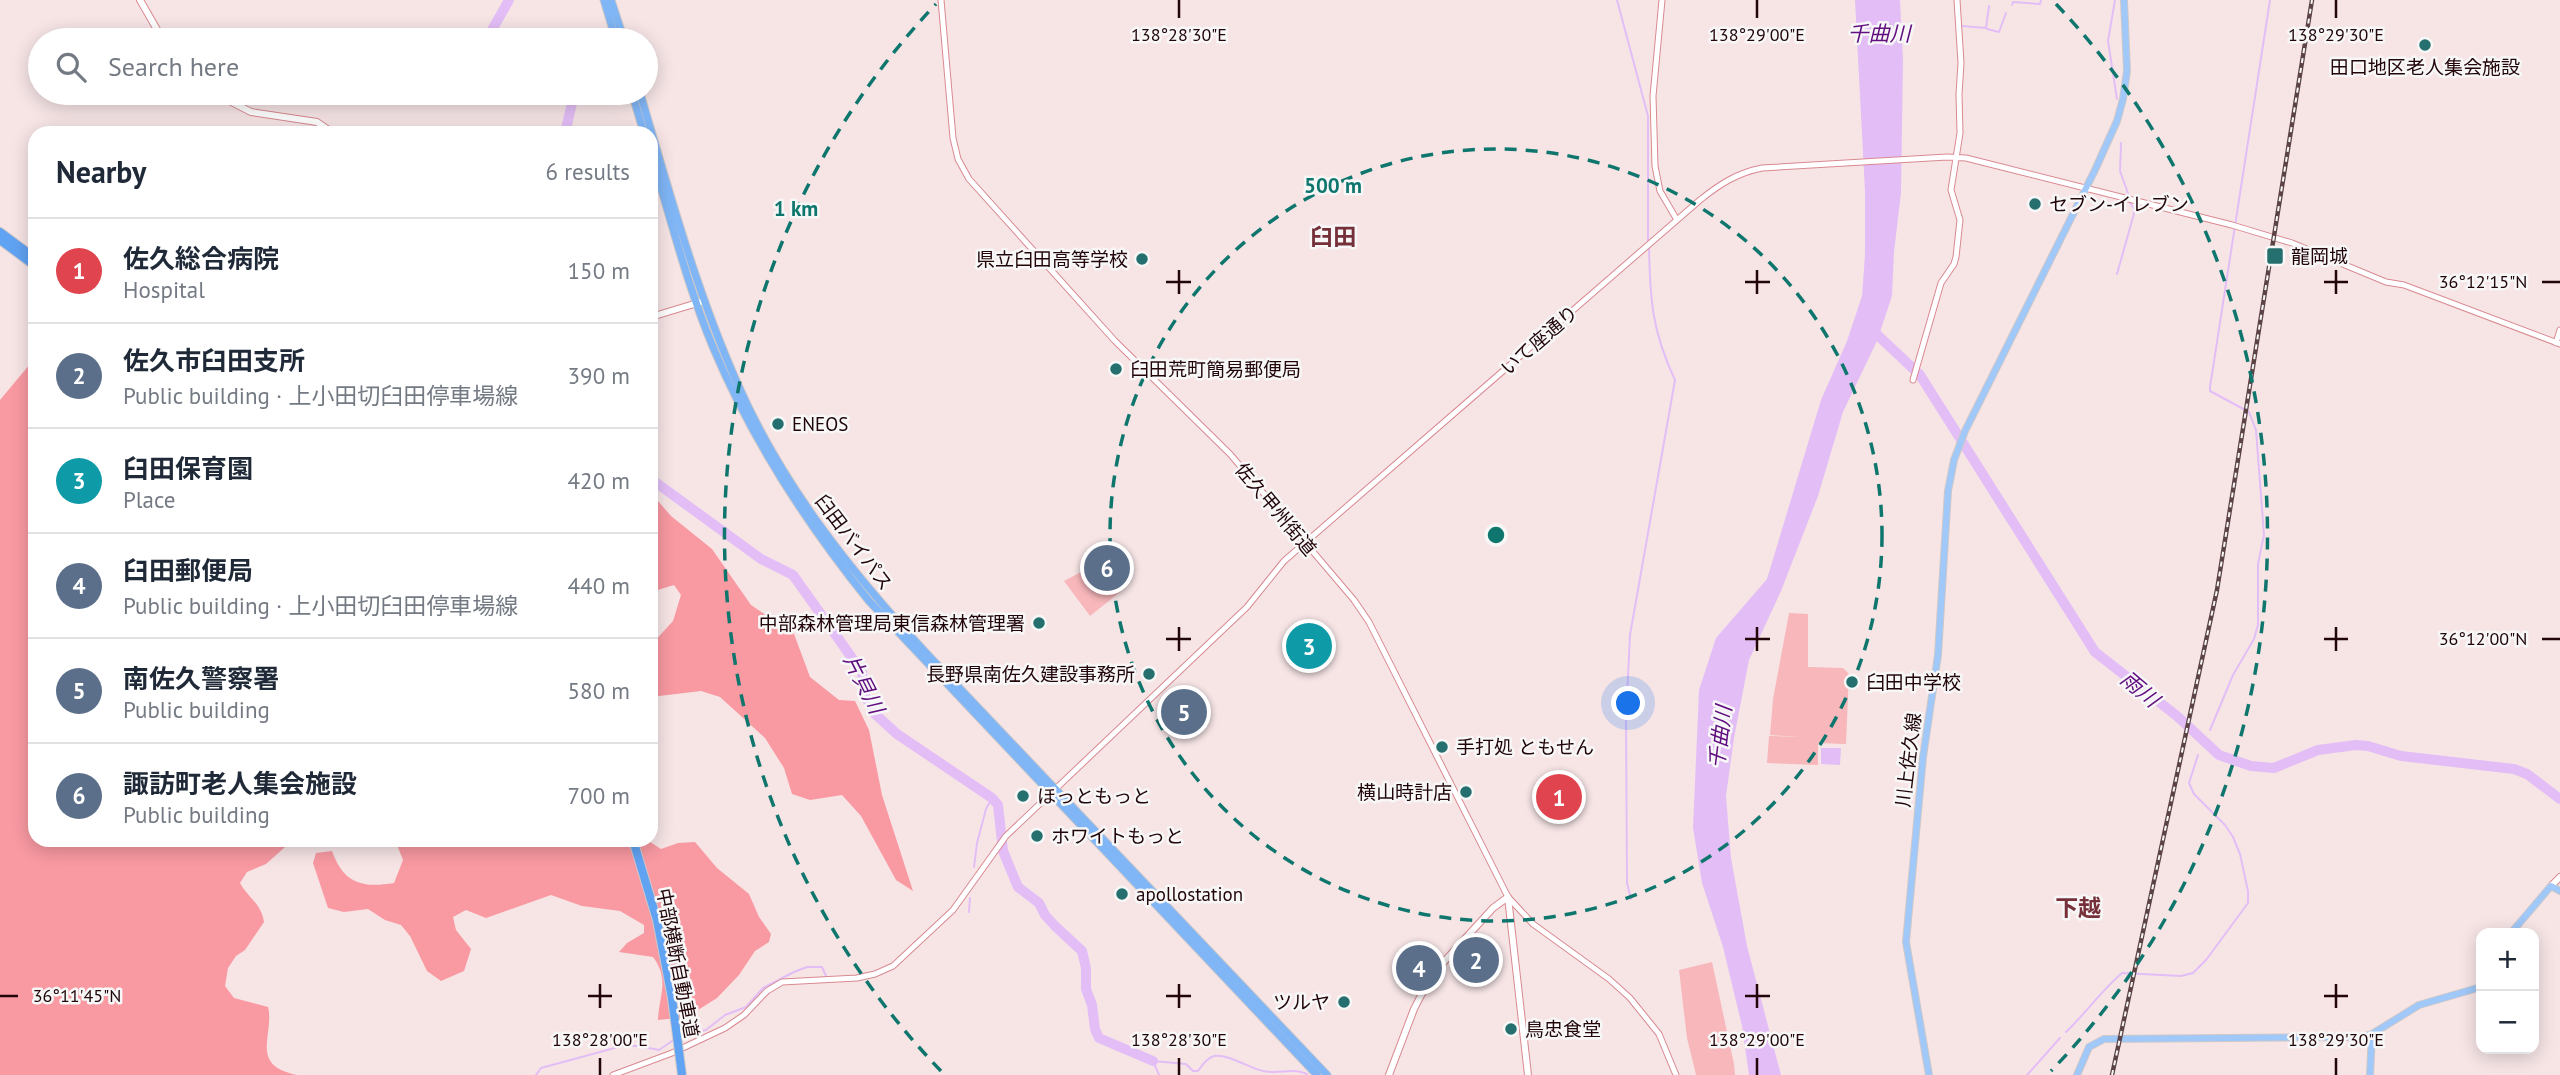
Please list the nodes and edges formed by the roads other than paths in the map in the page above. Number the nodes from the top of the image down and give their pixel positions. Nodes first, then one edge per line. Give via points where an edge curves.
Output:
1 (141, 0) edge
2 (604, 0) edge
3 (611, 0) edge
4 (941, 0) edge
5 (1662, 0) edge
6 (1957, 0) edge
7 (2124, 0) edge
8 (156, 28) edge
9 (612, 28) edge
10 (620, 28) edge
11 (237, 105) edge
12 (636, 105) edge
13 (644, 105) edge
14 (323, 126) edge
15 (642, 126) edge
16 (650, 126) edge
17 (658, 155) edge
18 (1957, 157) junction
19 (658, 175) edge
20 (2085, 189) junction
21 (1677, 220) junction
22 (0, 232) edge
23 (0, 240) edge
24 (28, 253) edge
25 (28, 261) edge
26 (701, 302) junction
27 (658, 315) edge
28 (2560, 331) edge
29 (2558, 343) edge
30 (1913, 380) dead end
31 (1306, 543) junction
32 (1053, 791) junction
33 (634, 847) edge
34 (2560, 877) edge
35 (2551, 886) junction
36 (2560, 891) edge
37 (1508, 897) junction
38 (2515, 928) edge
39 (2476, 988) edge
40 (2372, 1034) junction
41 (613, 1075) edge
42 (682, 1075) edge
43 (1317, 1075) edge
44 (1327, 1075) edge
45 (1389, 1075) edge
46 (1528, 1075) edge
47 (1676, 1075) edge
48 (1929, 1075) edge
49 (2077, 1075) edge
50 (2370, 1075) edge

1 - 8 main road
2 - 9 highway
3 - 10 highway
4 - 31 street, 佐久甲州街道 via 953,138 969,179 1115,341 1230,454
5 - 21 street via 1653,96 1655,166 1660,191
6 - 18 street via 1961,63
7 - 20 main road, 川上佐久線 via 2127,61 2123,99
11 - 14 main road via 251,112
12 - 15 highway
13 - 16 highway, 臼田バイパス
17 - 26 highway, 臼田バイパス
18 - 20 street
18 - 21 street, いて座通り via 1762,168 1723,182
18 - 30 street via 1951,191 1960,220 1956,257 1941,283
19 - 26 highway, 臼田バイパス
20 - 29 street via 2292,243
20 - 48 main road, 川上佐久線 via 1965,430 1948,491 1937,655 1906,942
21 - 31 street, いて座通り
22 - 24 highway
23 - 25 highway
26 - 27 main road
26 - 32 highway, 臼田バイパス via 755,421 833,545
28 - 29 street
31 - 32 street, いて座通り via 1276,569 1247,607
31 - 37 street, 佐久甲州街道 via 1369,622
32 - 41 street, いて座通り via 997,846 953,910 893,966 857,978 782,982 725,1028
32 - 43 highway, 臼田バイパス
32 - 44 highway, 臼田バイパス
33 - 42 highway, 中部横断自動車道, bridge via 657,919
34 - 35 main road
35 - 36 main road
35 - 38 main road
37 - 45 main road via 1431,976 1413,1009
37 - 46 main road, 佐久甲州街道
37 - 47 street via 1533,924 1630,998 1660,1034
39 - 40 main road via 2419,1005
40 - 49 main road via 2319,1039 2110,1039 2089,1047
40 - 50 main road

